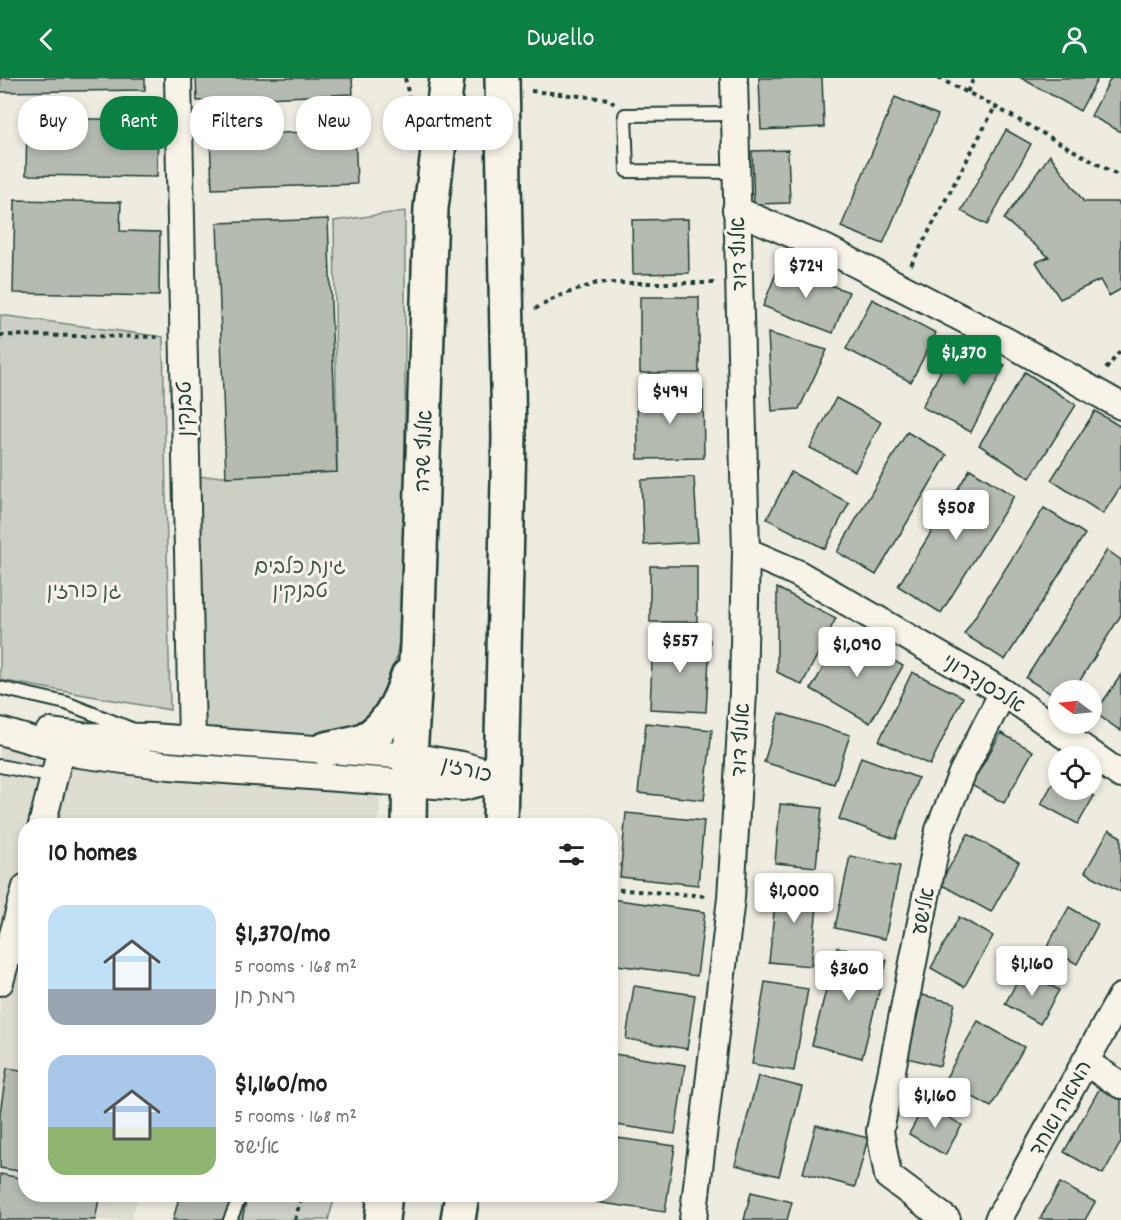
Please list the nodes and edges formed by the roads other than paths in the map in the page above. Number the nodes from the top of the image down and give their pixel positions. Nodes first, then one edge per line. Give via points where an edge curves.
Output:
1 (178, 78) edge
2 (447, 78) edge
3 (734, 78) edge
4 (502, 83) edge
5 (735, 114) junction
6 (736, 172) junction
7 (736, 210) junction
8 (1121, 406) edge
9 (746, 551) junction
10 (417, 645) junction
11 (0, 688) edge
12 (1003, 692) junction
13 (0, 723) edge
14 (0, 731) edge
15 (152, 737) junction
16 (192, 741) junction
17 (62, 742) junction
18 (326, 749) junction
19 (0, 766) edge
20 (410, 770) junction
21 (1121, 775) edge
22 (54, 777) junction
23 (502, 777) junction
24 (44, 818) edge
25 (409, 818) edge
26 (500, 818) edge
27 (18, 926) edge
28 (0, 982) edge
29 (1121, 997) edge
30 (1085, 1062) junction
31 (1121, 1085) edge
32 (238, 1202) edge
33 (384, 1202) edge
34 (461, 1202) edge
35 (230, 1220) edge
36 (382, 1220) edge
37 (458, 1220) edge
38 (693, 1220) edge
39 (947, 1220) edge
40 (998, 1220) edge

1 - 16 street, טבנקין
2 - 10 main road, אלוף שדה via 431,208
3 - 5 street, אלוף דוד
4 - 23 main road via 508,437
5 - 6 street, אלוף דוד
5 - 6 lane via 625,115 627,171
6 - 7 street, אלוף דוד
7 - 8 street via 827,249 1008,342
7 - 9 street, אלוף דוד
9 - 12 street, אלכסנדרוני via 797,573
9 - 38 street, אלוף דוד via 743,693 731,898
10 - 18 main road via 406,684 382,726 364,740
10 - 20 main road, אלוף שדה
11 - 15 lane via 66,703
12 - 21 street, אלכסנדרוני
12 - 39 street, אלישע via 963,771 939,830 880,1131 888,1176
13 - 17 street, כורזין
14 - 17 street, כורזין
15 - 16 street, כורזין
15 - 17 street, כורזין
16 - 18 street, כורזין
17 - 20 street, כורזין via 169,766
17 - 22 street
18 - 20 street, כורזין
19 - 22 lane
20 - 23 street, כורזין via 462,765
20 - 25 main road, אלוף שדה
22 - 24 street
23 - 26 main road
27 - 28 street
29 - 30 street, המאה ואחד
30 - 31 street
30 - 40 street, המאה ואחד
32 - 35 lane
33 - 36 main road
34 - 37 main road

